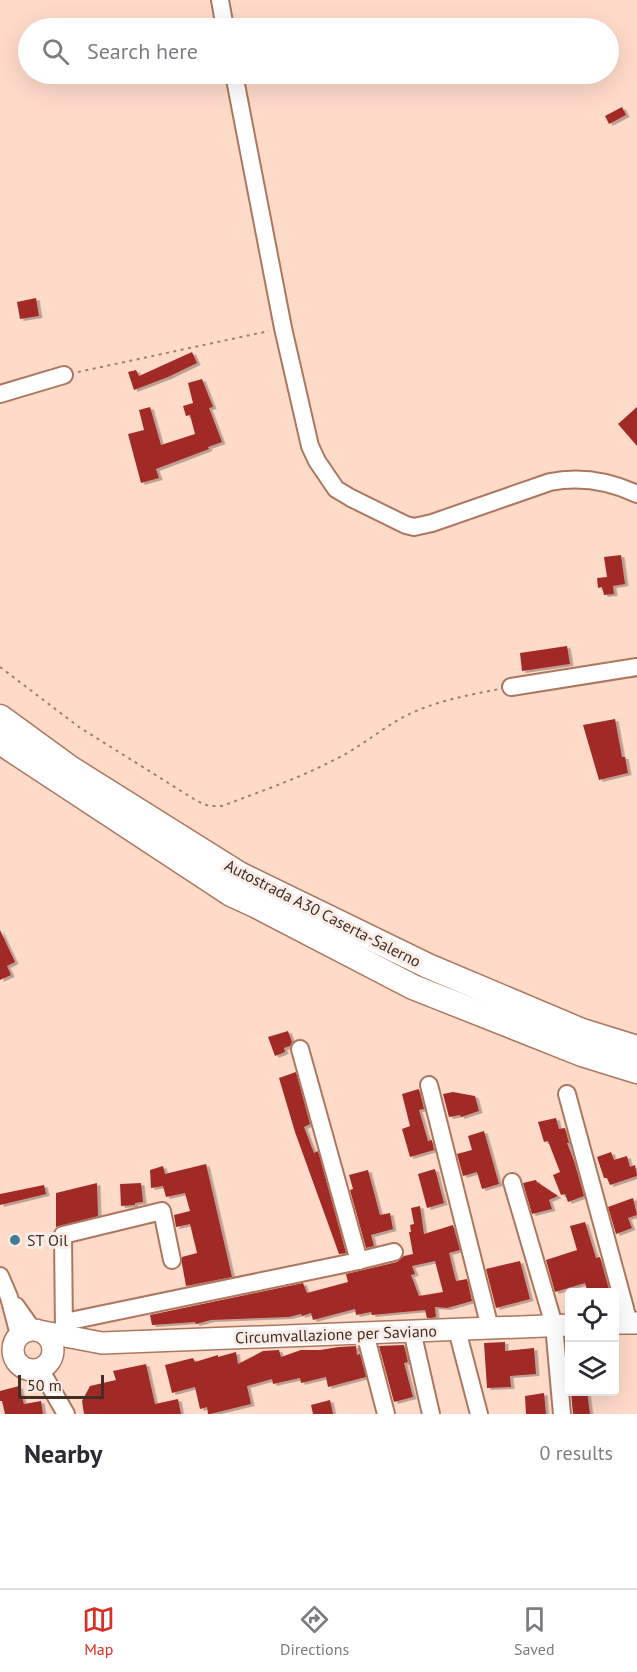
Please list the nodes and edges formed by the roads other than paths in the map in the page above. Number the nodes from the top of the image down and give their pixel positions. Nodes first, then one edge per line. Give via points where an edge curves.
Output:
1 (220, 0) edge
2 (223, 18) edge
3 (236, 84) edge
4 (64, 375) road end
5 (0, 394) edge
6 (637, 494) edge
7 (637, 667) edge
8 (511, 687) road end
9 (0, 717) edge
10 (0, 742) edge
11 (637, 1048) edge
12 (300, 1049) dead end
13 (637, 1071) edge
14 (429, 1085) dead end
15 (567, 1094) dead end
16 (512, 1182) dead end
17 (394, 1252) dead end
18 (172, 1260) dead end
19 (359, 1261) junction
20 (0, 1276) edge
21 (627, 1323) edge
22 (562, 1325) edge
23 (490, 1328) junction
24 (458, 1330) junction
25 (412, 1331) junction
26 (365, 1333) junction
27 (34, 1336) edge
28 (102, 1343) junction
29 (38, 1366) junction
30 (0, 1369) edge
31 (66, 1414) edge
32 (386, 1414) edge
33 (431, 1414) edge
34 (479, 1414) edge
35 (561, 1414) edge

1 - 2 street
3 - 6 street via 305,428 316,460 336,489 414,527 569,478 621,487
4 - 5 street
7 - 8 street
9 - 11 highway, Autostrada A30 Caserta-Salerno via 70,768 239,874 428,966 582,1031
10 - 13 highway, Autostrada A30 Caserta-Salerno via 231,894 413,987 582,1054
12 - 19 street
14 - 23 street
15 - 21 street
16 - 22 street
17 - 19 street
18 - 27 street via 162,1211 63,1235
19 - 27 street
20 - 27 street
22 - 23 main road, Circumvallazione per Saviano
22 - 35 street
23 - 24 main road, Circumvallazione per Saviano
24 - 25 main road, Circumvallazione per Saviano
24 - 34 street
25 - 26 main road, Circumvallazione per Saviano
25 - 33 street
26 - 28 main road, Circumvallazione per Saviano
26 - 32 street
27 - 28 main road, Circumvallazione per Saviano
27 - 29 main road via 49,1336 54,1349
27 - 29 main road via 13,1347 15,1359
28 - 29 main road, Circumvallazione per Saviano
29 - 30 main road
29 - 31 street

